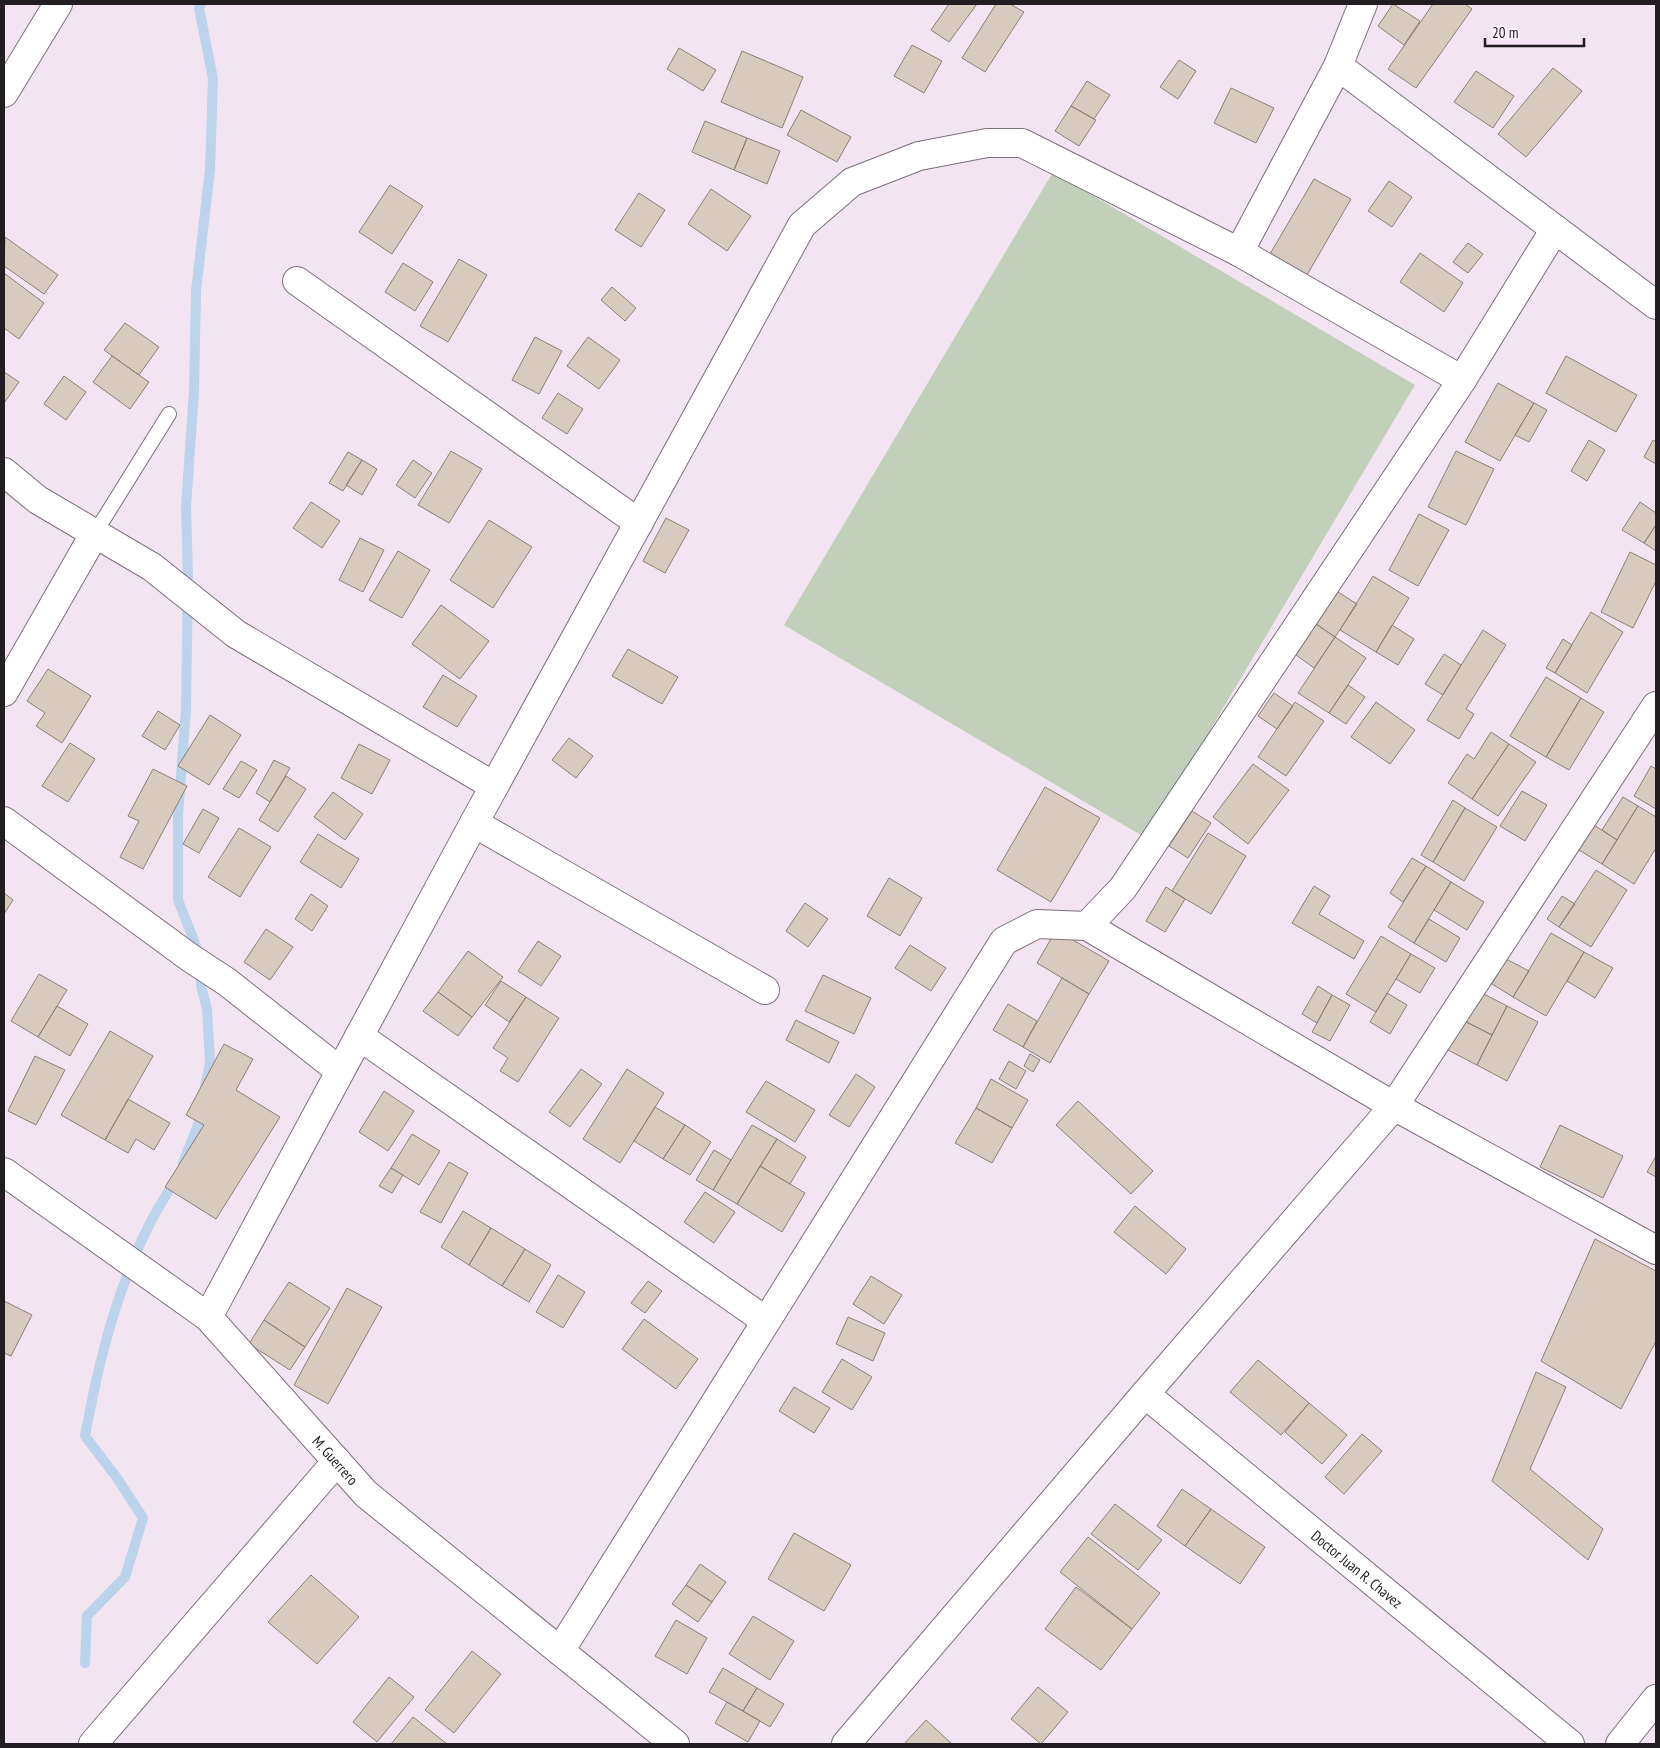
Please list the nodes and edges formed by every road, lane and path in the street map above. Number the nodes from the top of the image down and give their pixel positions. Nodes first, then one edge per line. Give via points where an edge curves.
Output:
1 (58, 4) edge
2 (1363, 4) edge
3 (1338, 66) junction
4 (4, 93) edge
5 (1555, 229) junction
6 (1239, 252) junction
7 (297, 281) dead end
8 (1656, 305) edge
9 (1462, 380) junction
10 (169, 414) dead end
11 (4, 472) edge
12 (638, 522) junction
13 (95, 533) junction
14 (4, 692) edge
15 (1656, 706) edge
16 (494, 786) junction
17 (4, 821) edge
18 (474, 823) junction
19 (1087, 926) junction
20 (765, 990) dead end
21 (358, 1036) junction
22 (340, 1071) junction
23 (1394, 1106) junction
24 (4, 1172) edge
25 (1656, 1250) edge
26 (208, 1317) junction
27 (766, 1322) junction
28 (1145, 1394) junction
29 (337, 1461) junction
30 (560, 1651) junction
31 (1656, 1699) edge
32 (93, 1744) edge
33 (674, 1744) edge
34 (846, 1744) edge
35 (1570, 1744) edge
36 (1620, 1744) edge

1 - 4 street
2 - 3 street
3 - 5 street
3 - 6 street
5 - 8 street
5 - 9 street
6 - 9 street
6 - 12 street via 1022,143 987,143 919,156 852,182 802,225
7 - 12 street
9 - 19 street via 1124,888
10 - 13 lane
11 - 13 street via 38,500
12 - 16 street
13 - 14 street
13 - 16 street via 152,567 236,634
15 - 23 street
16 - 18 street
17 - 22 street via 227,982
18 - 20 street
18 - 21 street
19 - 23 street
19 - 27 street via 1037,924 1004,941
21 - 22 street
21 - 27 street
22 - 26 street
23 - 25 street
23 - 28 street
24 - 26 street, M. Guerrero
26 - 29 street, M. Guerrero
27 - 30 street
28 - 34 street
28 - 35 street, Doctor Juan R. Chavez
29 - 30 street, M. Guerrero via 366,1494
29 - 32 street
30 - 33 street, M. Guerrero
31 - 36 street

